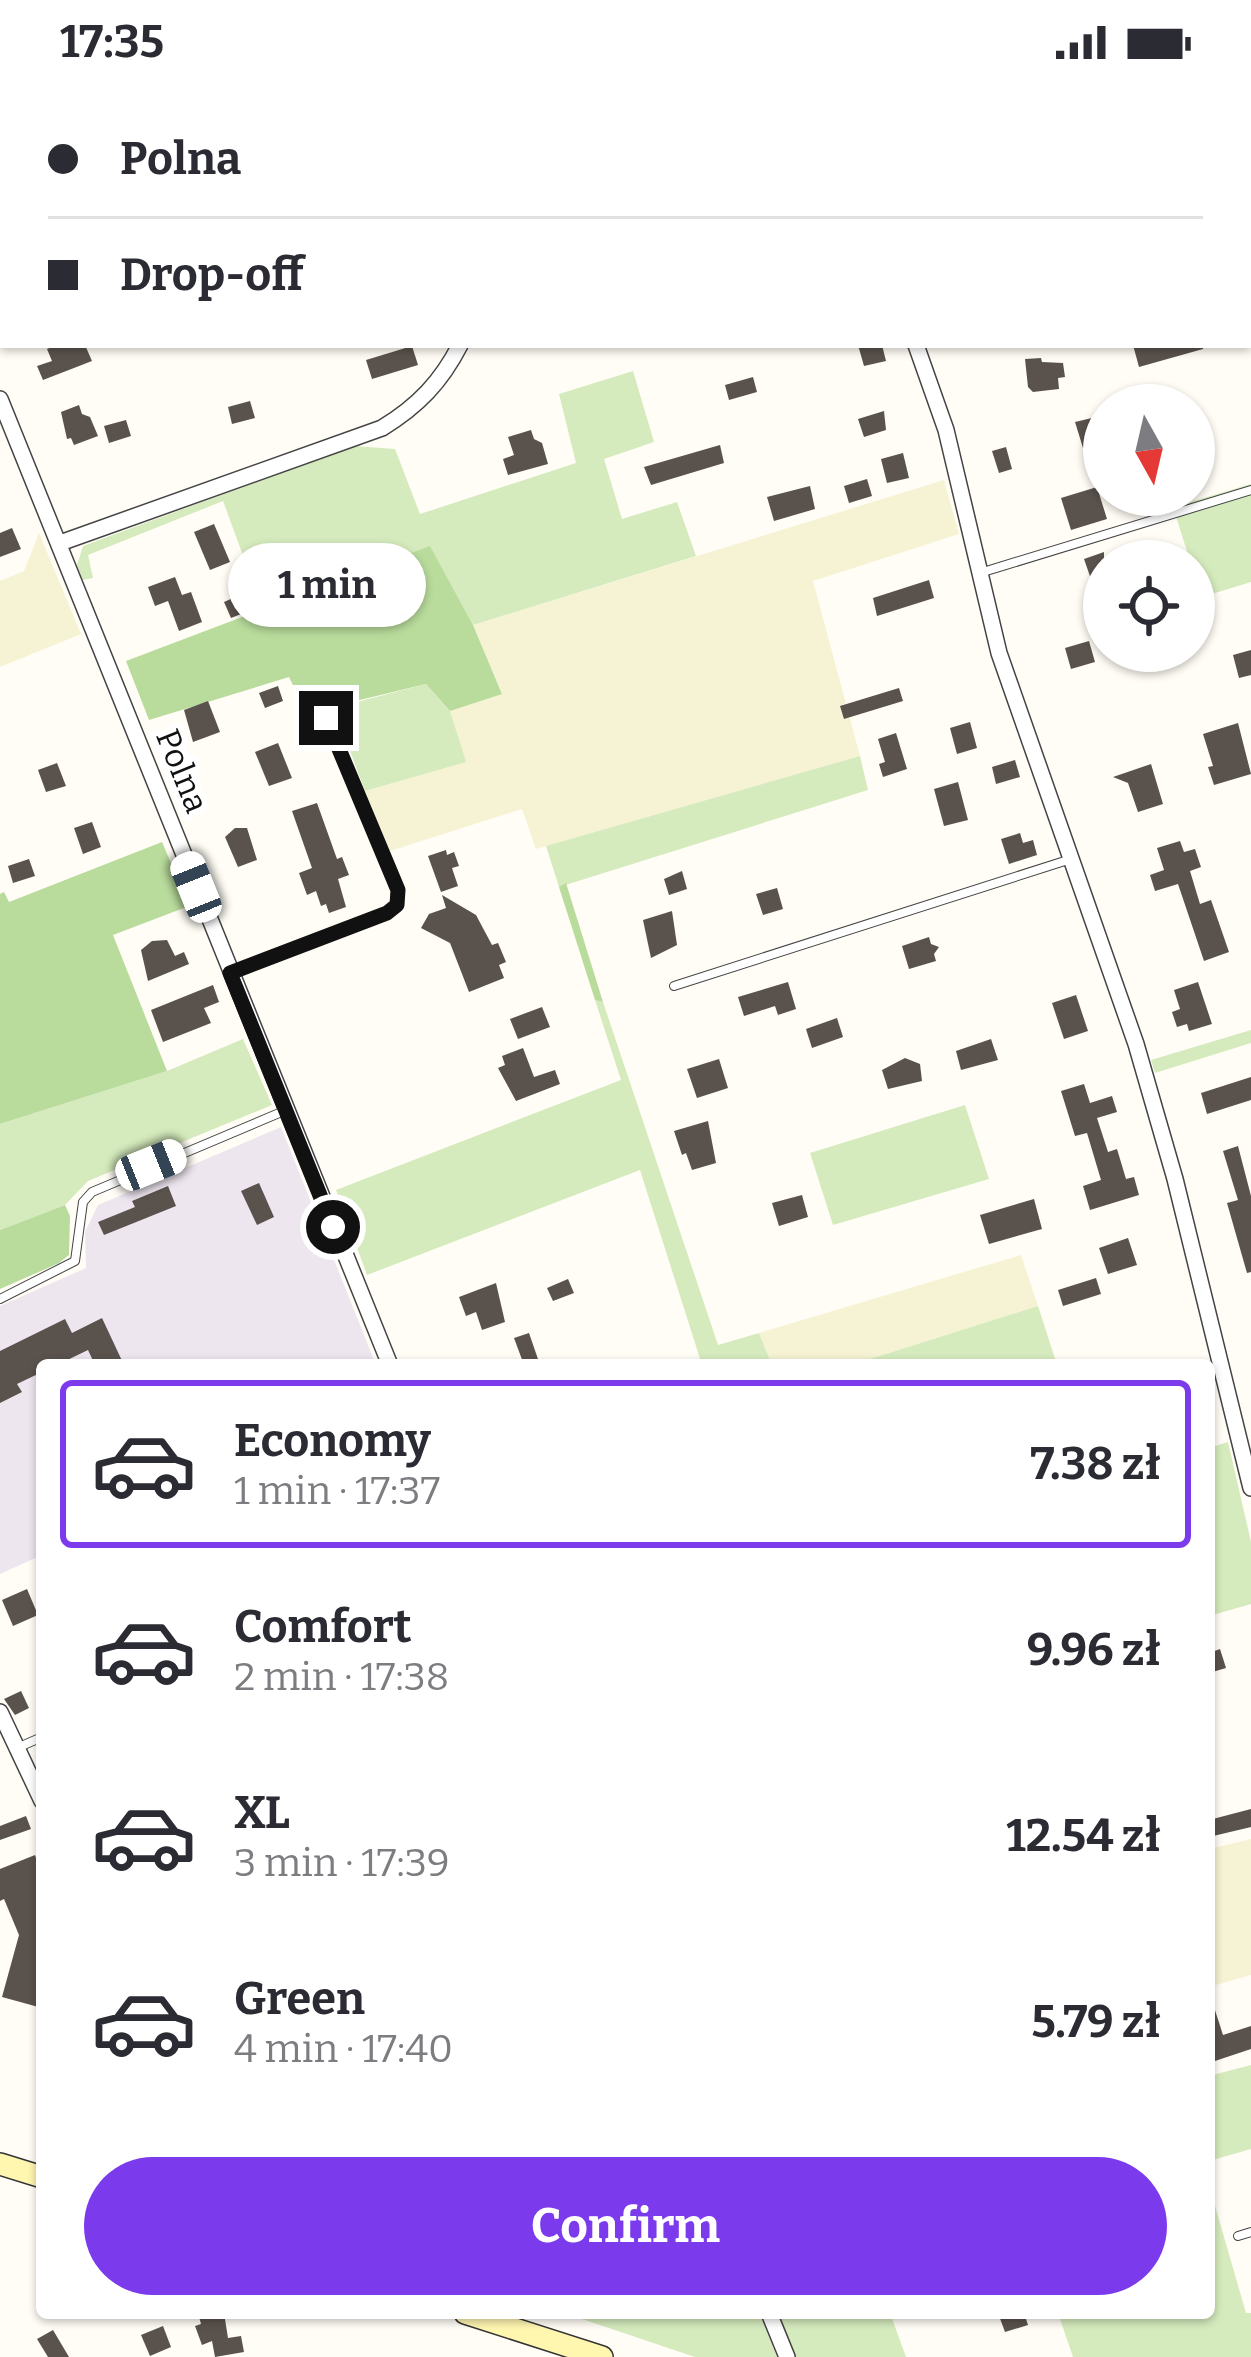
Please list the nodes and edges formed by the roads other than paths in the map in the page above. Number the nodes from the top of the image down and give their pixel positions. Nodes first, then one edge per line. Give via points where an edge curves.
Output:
1 (458, 348) edge
2 (917, 348) edge
3 (0, 399) edge
4 (1251, 490) edge
5 (60, 543) junction
6 (979, 573) junction
7 (326, 718) dead end
8 (1071, 859) junction
9 (230, 973) junction
10 (674, 986) dead end
11 (284, 1111) junction
12 (0, 1299) edge
13 (387, 1359) edge
14 (1251, 1488) edge
15 (0, 1712) edge
16 (36, 1740) edge
17 (17, 1748) junction
18 (36, 1788) edge
19 (0, 2164) edge
20 (36, 2175) edge
21 (1251, 2232) edge
22 (1238, 2236) dead end
23 (484, 2319) edge
24 (771, 2319) edge
25 (602, 2357) edge
26 (787, 2357) edge

1 - 5 street via 423,398 382,428
2 - 6 street via 946,430
3 - 5 street, Polna
4 - 6 lane
5 - 9 street, Polna
6 - 8 street
7 - 9 lane via 398,890 397,905
8 - 10 lane
8 - 14 street via 1175,1179
9 - 11 street, Polna
11 - 12 lane via 92,1192 83,1202 75,1261
11 - 13 street, Polna
15 - 17 street
16 - 17 lane
17 - 18 street
19 - 20 street
21 - 22 lane
23 - 25 street
24 - 26 street

